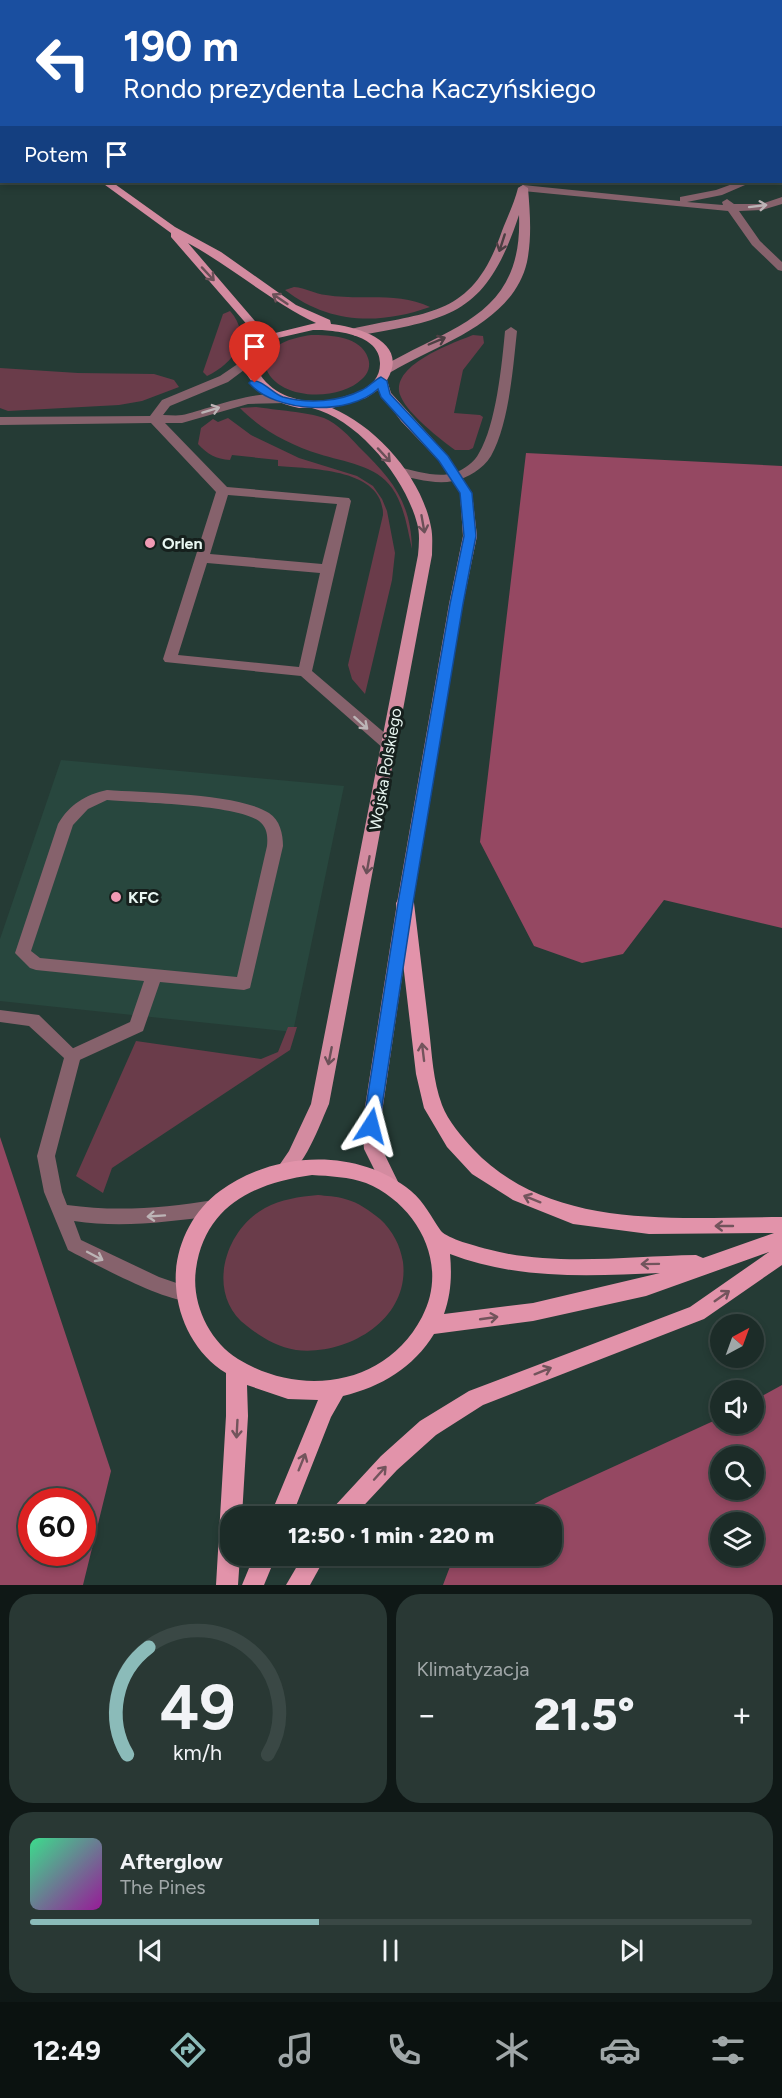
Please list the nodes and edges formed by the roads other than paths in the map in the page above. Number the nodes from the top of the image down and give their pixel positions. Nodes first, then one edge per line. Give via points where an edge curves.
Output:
1 (107, 183) edge
2 (744, 183) edge
3 (524, 185) edge
4 (718, 193) junction
5 (637, 200) junction
6 (782, 201) edge
7 (731, 207) junction
8 (171, 229) junction
9 (782, 268) edge
10 (332, 326) junction
11 (355, 332) junction
12 (511, 332) dead end
13 (264, 340) junction
14 (248, 361) junction
15 (384, 375) junction
16 (281, 400) junction
17 (315, 405) junction
18 (154, 419) junction
19 (0, 421) edge
20 (399, 471) junction
21 (456, 477) junction
22 (223, 491) junction
23 (202, 558) junction
24 (328, 569) junction
25 (305, 672) junction
26 (389, 745) junction
27 (405, 903) junction
28 (154, 975) junction
29 (0, 1016) edge
30 (74, 1056) junction
31 (285, 1170) junction
32 (392, 1188) junction
33 (214, 1208) junction
34 (60, 1212) junction
35 (782, 1225) edge
36 (435, 1238) junction
37 (782, 1239) edge
38 (782, 1254) edge
39 (709, 1263) junction
40 (184, 1294) junction
41 (431, 1324) junction
42 (236, 1370) junction
43 (336, 1389) junction
44 (285, 1506) edge
45 (350, 1506) edge
46 (261, 1566) edge
47 (309, 1566) edge
48 (227, 1585) edge
49 (253, 1585) edge
50 (297, 1585) edge

1 - 8 main road
2 - 4 street
3 - 5 street
3 -> 11 main road via 496,261 488,277 468,297 427,317
15 -> 3 main road via 408,354 476,322 507,296 521,266
4 - 5 street via 685,199
4 - 7 street
5 - 7 street
7 -> 6 street via 762,207
7 - 9 street via 756,243
10 -> 8 main road via 292,307 217,254
8 -> 13 main road
10 - 11 main road
10 - 13 main road via 295,328
11 - 15 main road via 380,347 386,358
12 - 21 street via 489,446 483,458
13 - 14 main road
14 - 16 main road via 248,372 255,383
14 - 18 street via 224,379 166,403
15 - 17 main road via 370,391 355,398
15 - 21 main road via 385,394
16 - 17 main road
18 -> 16 street via 182,419 247,400
17 -> 20 main road, Wojska Polskiego via 346,420
18 - 19 street
18 - 22 street
20 - 21 street
20 -> 26 main road, Wojska Polskiego via 417,500 425,525 425,555
21 - 27 main road via 466,493 470,536
22 - 23 street
22 - 24 street via 344,501
23 - 24 street
23 - 25 street via 170,659
24 - 25 street
25 -> 26 street
26 -> 31 main road, Wojska Polskiego via 320,1104 296,1156
27 - 32 main road via 371,1126 374,1149
35 -> 27 highway via 650,1226 573,1216 520,1194 479,1168 454,1141 433,1108 425,1074
28 - 28 street via 244,984 275,846 276,835 264,817 239,807 107,795 86,803 70,817 23,953 36,964
28 - 30 street via 136,1026
29 - 30 street via 33,1020
30 - 34 street via 46,1156
31 - 32 highway via 341,1169
31 - 33 highway via 246,1184
32 - 36 highway via 411,1202
33 -> 34 street via 159,1216
33 - 40 highway via 195,1234 185,1264
34 -> 40 street via 74,1245
39 -> 36 highway via 544,1265 466,1252
36 - 41 highway via 443,1266 441,1296
37 - 39 highway
45 -> 38 highway via 429,1428 476,1398 697,1313
41 -> 39 highway via 565,1306 646,1287
40 - 42 highway via 193,1323 210,1349
41 - 43 highway via 414,1347 392,1366 366,1380
42 - 43 highway via 267,1385 301,1391
42 -> 48 highway
44 -> 43 highway via 322,1413
46 - 49 highway
47 - 50 highway

